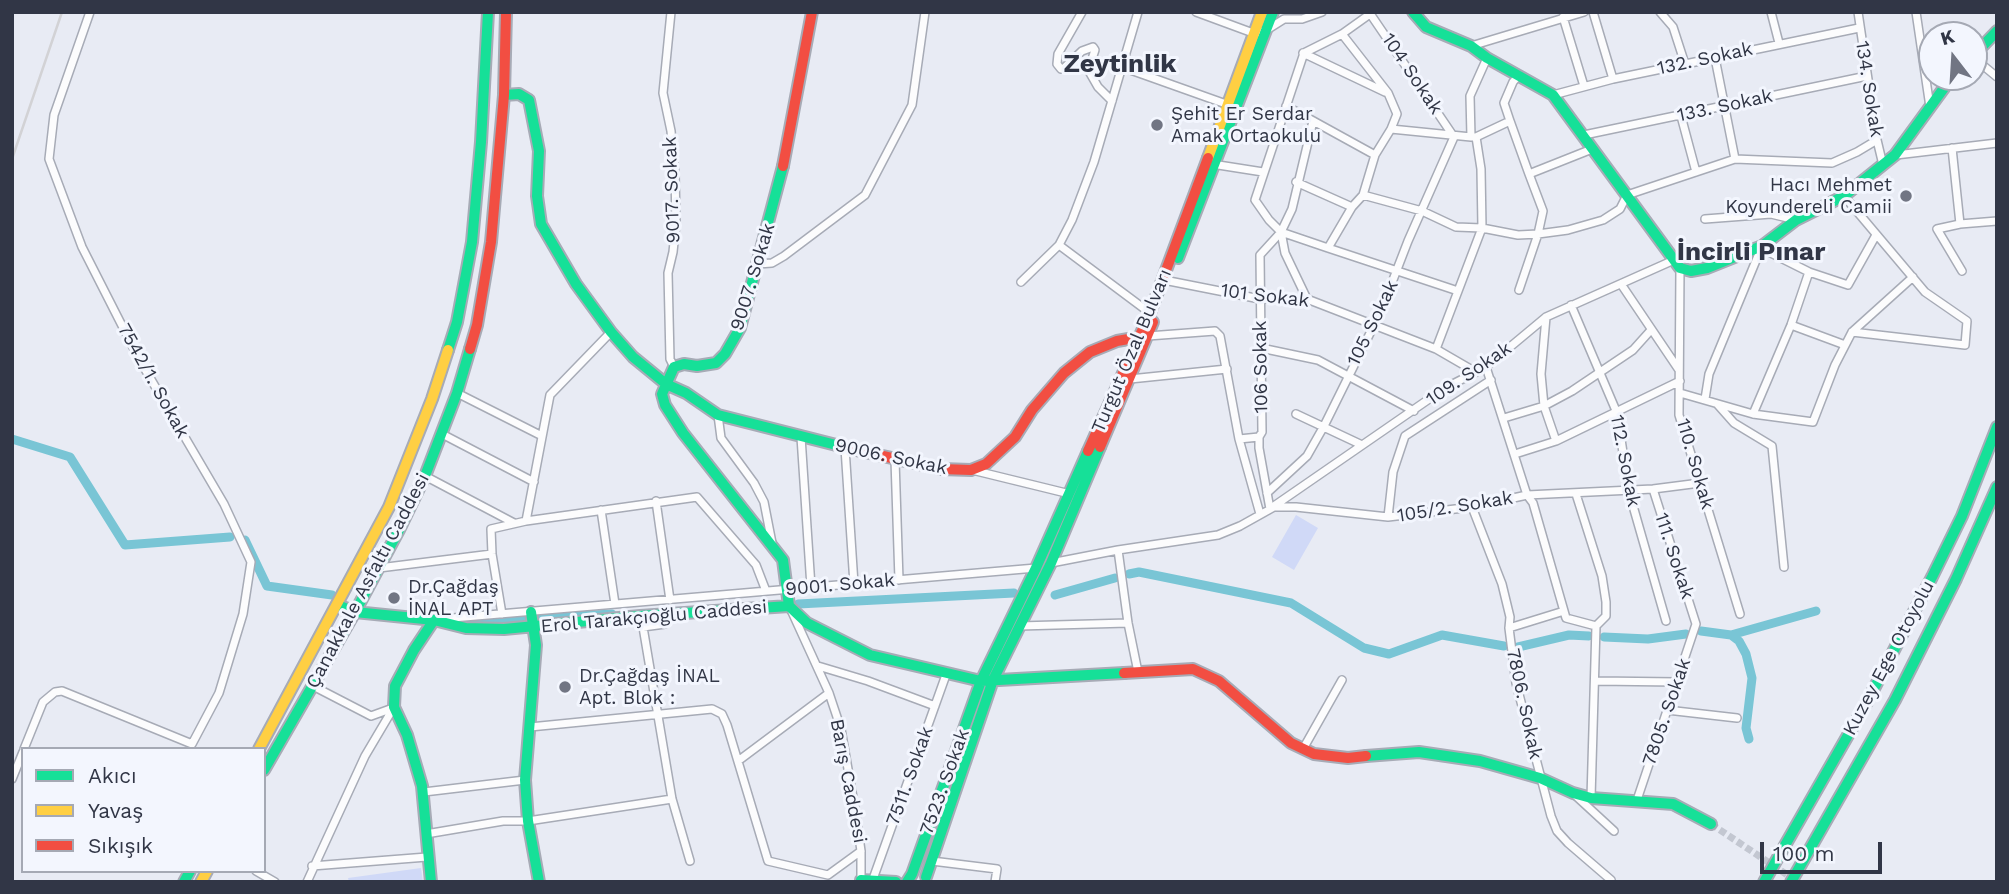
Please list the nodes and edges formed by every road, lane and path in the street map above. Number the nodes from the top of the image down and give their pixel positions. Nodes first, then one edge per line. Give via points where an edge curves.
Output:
1 (90, 12) edge
2 (488, 12) edge
3 (506, 12) edge
4 (671, 12) edge
5 (812, 12) edge
6 (925, 12) edge
7 (1082, 12) edge
8 (1138, 12) edge
9 (1196, 12) edge
10 (1262, 12) edge
11 (1273, 12) edge
12 (1322, 12) edge
13 (1413, 12) edge
14 (1584, 12) edge
15 (1593, 12) edge
16 (1660, 12) edge
17 (1782, 12) edge
18 (1858, 12) edge
19 (1916, 12) edge
20 (1370, 13) edge
21 (1771, 13) edge
22 (1563, 17) junction
23 (1859, 28) junction
24 (1259, 32) junction
25 (1342, 34) junction
26 (1779, 43) junction
27 (1471, 46) junction
28 (1303, 53) junction
29 (1487, 58) junction
30 (1715, 58) junction
31 (1685, 64) junction
32 (1122, 67) junction
33 (1519, 75) junction
34 (1867, 76) junction
35 (1613, 79) junction
36 (1584, 86) junction
37 (1942, 91) edge
38 (1388, 93) junction
39 (504, 95) junction
40 (1553, 95) junction
41 (1112, 102) junction
42 (1226, 104) junction
43 (1286, 106) junction
44 (1723, 107) junction
45 (1930, 107) junction
46 (1681, 116) junction
47 (1312, 121) junction
48 (1510, 121) junction
49 (1391, 129) junction
50 (1584, 135) junction
51 (1454, 137) junction
52 (1473, 137) junction
53 (1877, 140) junction
54 (1997, 143) edge
55 (1952, 148) junction
56 (1592, 149) junction
57 (1375, 155) junction
58 (1895, 155) junction
59 (1735, 159) junction
60 (1209, 164) junction
61 (1883, 166) junction
62 (1263, 172) junction
63 (1696, 172) junction
64 (1529, 174) junction
65 (1296, 182) junction
66 (1363, 195) junction
67 (1626, 195) junction
68 (1843, 196) junction
69 (1352, 207) junction
70 (1422, 211) junction
71 (1705, 219) dead end
72 (1796, 220) junction
73 (1997, 221) edge
74 (1960, 224) junction
75 (1482, 228) junction
76 (1281, 232) junction
77 (1538, 234) junction
78 (1876, 235) junction
79 (1059, 245) junction
80 (1762, 246) junction
81 (1328, 248) junction
82 (758, 264) junction
83 (1677, 264) junction
84 (1962, 271) dead end
85 (1398, 272) junction
86 (1809, 272) junction
87 (1913, 277) junction
88 (1169, 281) junction
89 (1021, 282) dead end
90 (1621, 285) junction
91 (1519, 290) dead end
92 (1458, 291) junction
93 (1261, 299) junction
94 (1307, 299) junction
95 (1572, 305) junction
96 (1150, 313) junction
97 (1546, 317) junction
98 (1374, 325) junction
99 (1791, 325) junction
100 (1651, 330) junction
101 (611, 332) junction
102 (1852, 332) junction
103 (1144, 336) junction
104 (1845, 345) junction
105 (1261, 348) junction
106 (1436, 349) junction
107 (674, 367) junction
108 (1486, 367) junction
109 (1227, 369) junction
110 (1680, 370) junction
111 (1474, 371) junction
112 (1348, 374) junction
113 (1600, 374) junction
114 (1130, 379) junction
115 (1491, 380) junction
116 (1680, 381) junction
117 (666, 384) junction
118 (457, 393) junction
119 (1680, 393) junction
120 (1705, 399) junction
121 (1717, 404) junction
122 (1544, 405) junction
123 (1414, 411) junction
124 (1617, 413) junction
125 (1296, 414) dead end
126 (1753, 414) junction
127 (718, 415) junction
128 (1504, 418) junction
129 (1324, 426) junction
130 (1997, 427) edge
131 (442, 434) junction
132 (542, 436) junction
133 (801, 437) junction
134 (1259, 437) junction
135 (1239, 439) junction
136 (1556, 441) junction
137 (1362, 445) junction
138 (845, 448) junction
139 (1516, 454) junction
140 (895, 460) junction
141 (971, 470) junction
142 (425, 476) junction
143 (534, 482) junction
144 (1700, 483) junction
145 (1997, 487) edge
146 (1653, 489) junction
147 (1628, 490) junction
148 (1267, 493) junction
149 (1070, 494) junction
150 (1576, 494) junction
151 (1527, 495) junction
152 (656, 502) junction
153 (1472, 507) junction
154 (1272, 508) junction
155 (601, 510) junction
156 (1260, 514) junction
157 (1388, 517) junction
158 (526, 521) junction
159 (514, 523) junction
160 (772, 544) junction
161 (1118, 550) junction
162 (492, 554) junction
163 (1051, 563) junction
164 (1784, 567) dead end
165 (379, 568) junction
166 (1036, 568) junction
167 (899, 580) junction
168 (854, 584) junction
169 (811, 587) junction
170 (787, 590) junction
171 (766, 591) junction
172 (670, 600) junction
173 (615, 604) junction
174 (338, 605) junction
175 (789, 606) junction
176 (1564, 611) junction
177 (355, 612) junction
178 (531, 612) junction
179 (502, 614) junction
180 (664, 614) junction
181 (1740, 614) dead end
182 (433, 620) junction
183 (1666, 621) dead end
184 (1128, 623) junction
185 (1696, 624) joint
186 (1019, 626) junction
187 (1596, 626) junction
188 (533, 628) junction
189 (1509, 628) junction
190 (818, 666) junction
191 (947, 672) junction
192 (1138, 672) junction
193 (987, 680) junction
194 (1342, 680) dead end
195 (1596, 681) junction
196 (1677, 682) junction
197 (313, 686) junction
198 (829, 693) junction
199 (935, 706) junction
200 (394, 707) junction
201 (1667, 710) junction
202 (658, 714) junction
203 (1737, 718) dead end
204 (530, 727) junction
205 (24, 747) edge
206 (260, 747) edge
207 (1303, 749) junction
208 (21, 755) edge
209 (738, 761) junction
210 (266, 767) edge
211 (1541, 778) junction
212 (12, 779) edge
213 (525, 780) junction
214 (424, 792) junction
215 (1573, 793) junction
216 (1591, 798) junction
217 (672, 799) junction
218 (1637, 800) junction
219 (528, 821) junction
220 (1711, 824) tunnel mouth
221 (1614, 831) dead end
222 (426, 834) junction
223 (861, 851) junction
224 (427, 857) junction
225 (690, 861) dead end
226 (932, 861) junction
227 (312, 866) junction
228 (808, 871) junction
229 (259, 873) edge
230 (909, 878) edge
231 (873, 879) junction
232 (926, 879) edge
233 (1611, 880) dead end
234 (860, 881) edge
235 (275, 882) edge
236 (307, 882) edge
237 (431, 882) edge
238 (539, 882) edge
239 (808, 882) edge
240 (896, 882) edge
241 (995, 882) edge
242 (1764, 882) edge
243 (1791, 882) edge

1 - 205 street, 7542/1. Sokak via 54,115 49,159 82,247 139,359 224,504 251,562 243,614 219,693 192,744 62,691 47,696
2 - 174 main road, Çanakkale Asfaltı Caddesi via 472,242 457,322 389,508
3 - 39 main road, Çanakkale Asfaltı Caddesi
4 - 107 street, 9017. Sokak via 663,93 675,174 676,223 668,274
5 - 82 main road, 9007. Sokak via 780,184
6 - 82 street via 912,105 865,195 784,256
7 - 41 street via 1057,64 1064,68 1093,47 1090,73
8 - 32 street
9 - 24 street
10 - 24 main road, Turgut Özal Bulvarı
11 - 24 main road, Turgut Özal Bulvarı
12 - 24 street via 1278,21
13 - 27 main road via 1426,27
14 - 22 street
15 - 35 street
16 - 31 street via 1673,27
17 - 21 street
18 - 23 street, 134. Sokak
19 - 45 street
20 - 25 street
20 - 51 street, 104 Sokak
21 - 26 street
22 - 27 street
22 - 36 street
23 - 26 street, 132. Sokak
23 - 34 street, 134. Sokak
24 - 42 main road, Turgut Özal Bulvarı
24 - 60 main road, Turgut Özal Bulvarı
25 - 28 street
25 - 38 street
26 - 30 street, 132. Sokak
27 - 29 main road
28 - 38 street
28 - 43 street
29 - 33 main road
29 - 52 street via 1470,96
30 - 31 street, 132. Sokak
30 - 44 street
31 - 35 street, 132. Sokak
32 - 41 street
32 - 42 street
33 - 40 main road
33 - 48 street via 1504,103
34 - 44 street, 133. Sokak
34 - 53 street, 134. Sokak
35 - 36 street, 132. Sokak
36 - 40 street, 132. Sokak
37 - 45 main road
38 - 49 street via 1397,114
39 - 101 main road, 9006. Sokak via 519,94 529,100 539,151 541,224
39 - 118 main road, Çanakkale Asfaltı Caddesi via 491,242 477,325
40 - 50 main road
41 - 79 street via 1094,162
42 - 60 main road, Turgut Özal Bulvarı
43 - 47 street
43 - 62 street
44 - 46 street, 133. Sokak
44 - 59 street
45 - 58 main road
46 - 50 street, 133. Sokak
46 - 63 street
47 - 57 street
47 - 65 street, 106 Sokak
48 - 52 street
48 - 64 street
49 - 51 street
49 - 57 street
50 - 56 main road
51 - 52 street
51 - 70 street, 105 Sokak
52 - 75 street via 1481,169
53 - 59 street via 1832,163
53 - 61 street, 134. Sokak
54 - 55 street
55 - 58 street
55 - 74 street
56 - 64 street
56 - 67 main road
57 - 66 street
58 - 61 main road
59 - 63 street
60 - 62 street
60 - 88 main road, Turgut Özal Bulvarı
60 - 96 main road, Turgut Özal Bulvarı
61 - 68 main road
62 - 76 street via 1255,200
63 - 67 street
64 - 77 street via 1543,211
65 - 69 street
65 - 76 street, 106 Sokak via 1292,209
66 - 69 street
66 - 70 street
67 - 77 street via 1620,209 1603,220
67 - 83 main road
68 - 72 main road
68 - 78 street
69 - 81 street
70 - 75 street via 1456,227
70 - 85 street, 105 Sokak
71 - 72 street via 1771,214
72 - 80 main road
73 - 74 street
74 - 84 street via 1937,229
75 - 77 street
75 - 92 street
76 - 81 street
76 - 93 street, 106 Sokak via 1260,255
76 - 94 street via 1285,253
77 - 91 street
78 - 86 street via 1848,285
78 - 87 street
79 - 89 street
79 - 96 street
80 - 83 main road via 1698,271
80 - 86 street
80 - 120 street via 1709,374
81 - 85 street
82 - 107 main road, 9007. Sokak via 740,328 726,354 716,363
83 - 90 street, 109. Sokak
83 - 110 street, 110. Sokak
85 - 92 street
85 - 98 street, 105 Sokak
86 - 99 street
87 - 102 street
87 - 102 street via 1924,292 1967,321 1965,345
88 - 93 street, 101 Sokak
88 - 103 main road, Turgut Özal Bulvarı
90 - 95 street, 109. Sokak
90 - 100 street
92 - 106 street
93 - 94 street, 101 Sokak
93 - 105 street, 106 Sokak
94 - 98 street, 101 Sokak
95 - 97 street, 109. Sokak
95 - 113 street, 112. Sokak
96 - 103 main road, Turgut Özal Bulvarı
97 - 108 street, 109. Sokak
97 - 122 street via 1541,374
98 - 106 street, 101 Sokak
98 - 112 street, 105 Sokak
99 - 104 street
99 - 126 street
100 - 110 street
100 - 113 street
101 - 117 main road, 9006. Sokak
101 - 132 street via 550,395
102 - 104 street
103 - 109 street via 1215,331
103 - 114 main road, Turgut Özal Bulvarı
103 - 141 main road, 9006. Sokak via 1090,352 1064,373 1015,437 986,464
103 - 149 main road, Turgut Özal Bulvarı
104 - 126 street via 1813,422
105 - 112 street via 1318,360
105 - 134 street, 106 Sokak
106 - 111 street, 101 Sokak
107 - 117 main road
108 - 111 street, 109. Sokak
108 - 115 street
109 - 114 street
109 - 135 street
110 - 116 street, 110. Sokak
111 - 123 street, 109. Sokak
112 - 123 street
112 - 129 street, 105 Sokak
113 - 122 street
113 - 124 street, 112. Sokak
114 - 163 main road, Turgut Özal Bulvarı
115 - 128 street
115 - 157 street via 1405,436 1393,472
116 - 119 street, 110. Sokak
116 - 124 street
117 - 127 main road, 9006. Sokak
117 - 160 main road via 662,394 665,405 683,433
118 - 131 main road, Çanakkale Asfaltı Caddesi
118 - 132 street
119 - 120 street
119 - 144 street, 110. Sokak via 1679,415
120 - 121 street
121 - 126 street
121 - 164 street via 1734,423 1772,446
122 - 128 street
122 - 136 street
123 - 137 street, 109. Sokak
124 - 136 street
124 - 147 street, 112. Sokak
125 - 129 street
127 - 133 main road, 9006. Sokak
127 - 160 street via 721,438 764,502
128 - 139 street
129 - 137 street
129 - 148 street, 105 Sokak via 1307,456
130 - 242 main road, Kuzey Ege Otoyolu via 1962,516 1932,576 1867,702
131 - 142 main road, Çanakkale Asfaltı Caddesi
131 - 143 street
132 - 143 street
133 - 138 main road, 9006. Sokak
133 - 169 street
134 - 135 street
134 - 148 street, 106 Sokak
135 - 156 street
136 - 139 street
137 - 154 street, 109. Sokak
138 - 140 main road, 9006. Sokak
138 - 168 street
139 - 151 street
140 - 141 main road, 9006. Sokak
140 - 167 street
141 - 149 street
142 - 159 street
142 - 165 main road, Çanakkale Asfaltı Caddesi
143 - 158 street
144 - 146 street, 105/2. Sokak
144 - 181 street, 110. Sokak
145 - 243 main road, Kuzey Ege Otoyolu via 1895,699
146 - 147 street, 105/2. Sokak
146 - 185 street, 111. Sokak
147 - 150 street, 105/2. Sokak
147 - 183 street, 112. Sokak
148 - 154 street, 106 Sokak
149 - 166 main road, Turgut Özal Bulvarı
150 - 151 street, 105/2. Sokak
150 - 187 street via 1606,602 1606,616
151 - 153 street, 105/2. Sokak
151 - 176 street
152 - 155 street
152 - 171 street via 697,497 756,565
152 - 172 street
153 - 157 street, 105/2. Sokak
153 - 189 street, 7806. Sokak via 1502,584
154 - 156 street, 105/2. Sokak
154 - 157 street, 105/2. Sokak
155 - 158 street
155 - 173 street
156 - 161 street, 105/2. Sokak via 1218,535
158 - 159 street
159 - 162 street via 491,529
160 - 170 main road via 783,560
161 - 163 street, 105/2. Sokak
161 - 184 street
162 - 165 street
162 - 179 street
163 - 166 main road
163 - 186 main road, Turgut Özal Bulvarı
165 - 177 main road, Çanakkale Asfaltı Caddesi
166 - 167 street, 9001. Sokak
166 - 193 main road, Turgut Özal Bulvarı
167 - 168 street, 9001. Sokak
168 - 169 street, 9001. Sokak
169 - 170 street, 9001. Sokak
170 - 171 street, 9001. Sokak
170 - 175 main road
171 - 172 street, 9001. Sokak
172 - 173 street, 9001. Sokak
173 - 178 street, 9001. Sokak
174 - 177 main road, Erol Tarakçıoğlu Caddesi
174 - 206 main road, Çanakkale Asfaltı Caddesi
175 - 180 main road, Erol Tarakçıoğlu Caddesi
175 - 190 street, Barış Caddesi
175 - 191 main road, Erol Tarakçıoğlu Caddesi via 807,623 870,655
176 - 187 street via 1566,618
176 - 189 street
177 - 182 main road, Erol Tarakçıoğlu Caddesi
177 - 197 main road, Çanakkale Asfaltı Caddesi
178 - 179 street, 9001. Sokak
178 - 188 main road
179 - 182 street, 9001. Sokak
180 - 188 main road, Erol Tarakçıoğlu Caddesi
180 - 202 street via 665,624 643,627
182 - 188 main road, Erol Tarakçıoğlu Caddesi via 466,628
182 - 200 main road via 395,687
184 - 186 street
184 - 192 street
185 - 196 street, 7805. Sokak
186 - 193 main road, Turgut Özal Bulvarı
187 - 195 street
188 - 204 main road via 536,645
189 - 211 street, 7806. Sokak via 1516,683
190 - 198 street, Barış Caddesi
190 - 199 street
191 - 193 main road, Erol Tarakçıoğlu Caddesi
191 - 199 street, 7511. Sokak
192 - 193 main road, Erol Tarakçıoğlu Caddesi
192 - 207 main road, Erol Tarakçıoğlu Caddesi via 1193,669 1219,681
193 - 226 main road
193 - 230 main road, 7523. Sokak
194 - 207 street
195 - 196 street
195 - 216 street
196 - 201 street, 7805. Sokak
197 - 200 street via 371,716
197 - 210 main road, Çanakkale Asfaltı Caddesi
198 - 209 street
198 - 223 street, Barış Caddesi via 841,729
199 - 231 street, 7511. Sokak
200 - 214 main road
200 - 227 street
201 - 203 street
201 - 218 street, 7805. Sokak
202 - 204 street
202 - 209 street via 712,709 722,714
202 - 217 street
204 - 213 main road
207 - 211 main road, Erol Tarakçıoğlu Caddesi via 1329,757 1442,754
208 - 212 street
209 - 228 street via 768,861
211 - 215 main road, Erol Tarakçıoğlu Caddesi
211 - 233 street, 7806. Sokak via 1557,831
213 - 214 street
213 - 219 main road
214 - 222 main road
215 - 216 main road, Erol Tarakçıoğlu Caddesi
215 - 221 street
216 - 218 main road, Erol Tarakçıoğlu Caddesi
217 - 219 street
217 - 225 street
218 - 220 main road, Erol Tarakçıoğlu Caddesi via 1673,804
219 - 222 street
219 - 238 main road
222 - 224 main road
223 - 228 street via 828,876
223 - 234 street, Barış Caddesi
224 - 227 street
224 - 237 main road
226 - 232 main road
226 - 241 street via 997,869
227 - 236 street
228 - 239 street
229 - 235 street
230 - 232 street
231 - 234 main road
231 - 240 main road

